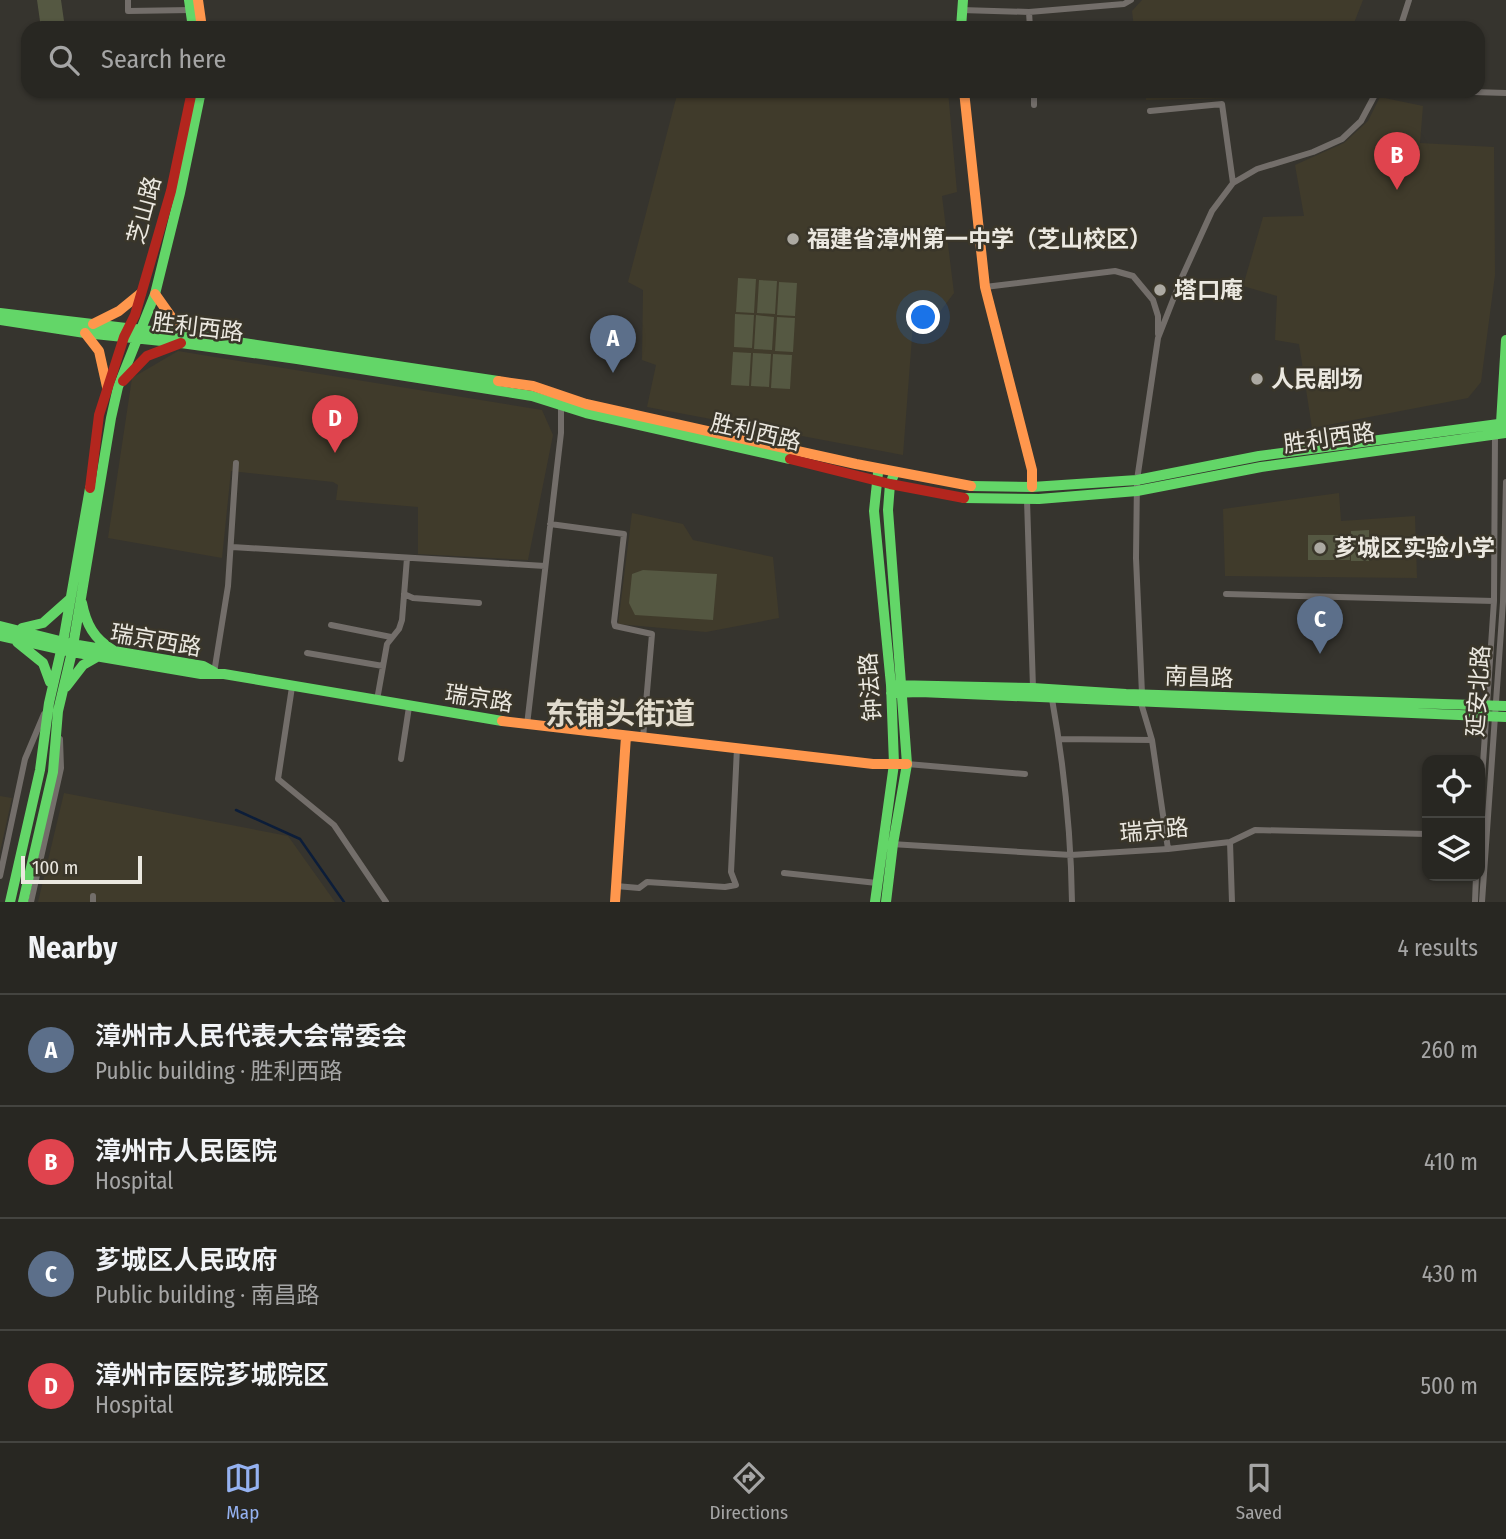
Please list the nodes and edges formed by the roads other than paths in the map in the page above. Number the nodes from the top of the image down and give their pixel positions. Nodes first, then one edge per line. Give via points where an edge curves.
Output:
1 (128, 0) edge
2 (198, 0) edge
3 (1131, 0) edge
4 (1409, 0) edge
5 (190, 5) edge
6 (962, 5) edge
7 (1029, 12) junction
8 (201, 21) edge
9 (1030, 21) edge
10 (1402, 21) edge
11 (1485, 92) edge
12 (1506, 93) edge
13 (190, 98) edge
14 (200, 98) edge
15 (965, 98) edge
16 (1034, 98) edge
17 (1373, 98) edge
18 (1034, 105) dead end
19 (1150, 111) dead end
20 (1233, 183) junction
21 (985, 287) junction
22 (142, 292) junction
23 (155, 294) junction
24 (0, 313) edge
25 (0, 320) edge
26 (93, 324) junction
27 (126, 332) junction
28 (85, 333) junction
29 (138, 334) junction
30 (210, 338) junction
31 (1158, 338) junction
32 (1506, 340) edge
33 (181, 343) junction
34 (112, 387) junction
35 (561, 401) junction
36 (1503, 429) edge
37 (236, 464) dead end
38 (895, 472) junction
39 (878, 474) junction
40 (1506, 482) edge
41 (890, 484) junction
42 (1137, 485) junction
43 (1032, 486) junction
44 (1027, 500) junction
45 (550, 524) junction
46 (232, 547) junction
47 (407, 558) junction
48 (545, 566) junction
49 (404, 594) junction
50 (1226, 594) dead end
51 (81, 596) junction
52 (70, 598) junction
53 (1494, 601) junction
54 (1505, 602) edge
55 (478, 603) dead end
56 (331, 625) dead end
57 (4, 627) edge
58 (0, 636) edge
59 (391, 637) junction
60 (14, 639) junction
61 (67, 647) junction
62 (120, 653) junction
63 (307, 653) dead end
64 (97, 657) junction
65 (383, 666) junction
66 (214, 673) junction
67 (292, 687) junction
68 (897, 688) junction
69 (1032, 688) junction
70 (54, 698) junction
71 (1141, 698) junction
72 (1052, 699) junction
73 (377, 701) junction
74 (410, 707) junction
75 (58, 711) junction
76 (1496, 711) edge
77 (527, 725) junction
78 (626, 736) junction
79 (643, 738) junction
80 (1059, 739) junction
81 (1152, 740) junction
82 (737, 748) junction
83 (401, 759) dead end
84 (894, 764) junction
85 (907, 764) junction
86 (1025, 774) dead end
87 (1485, 778) edge
88 (1422, 834) edge
89 (1230, 842) junction
90 (888, 844) junction
91 (1168, 849) junction
92 (1071, 855) junction
93 (784, 873) dead end
94 (0, 876) edge
95 (1476, 881) edge
96 (877, 883) junction
97 (616, 886) junction
98 (10, 902) edge
99 (23, 902) edge
100 (31, 902) edge
101 (386, 902) edge
102 (615, 902) edge
103 (875, 902) edge
104 (886, 902) edge
105 (1072, 902) edge
106 (1232, 902) edge
107 (1475, 902) edge
108 (1482, 902) edge

1 - 5 street via 128,11
2 - 8 street
3 - 7 street
4 - 10 street
6 - 7 street
7 - 9 street
11 - 12 street
13 - 22 street, 芝山路 via 171,191
14 - 23 street
15 - 21 street
16 - 18 street
17 - 20 street via 1361,121 1342,139 1257,169
19 - 20 street via 1222,104
20 - 31 street via 1212,211
21 - 31 street via 1115,271 1133,276 1153,300
21 - 43 street via 1032,470
22 - 26 street
22 - 27 street, 芝山路
23 - 29 street
23 - 30 street via 166,314
24 - 26 street
25 - 28 street, 胜利西路
26 - 27 street
27 - 28 street, 胜利西路
27 - 29 street, 胜利西路
27 - 34 street, 芝山路
28 - 34 street via 99,351
29 - 30 street
29 - 33 street, 胜利西路
29 - 34 street
30 - 35 street via 533,386
31 - 42 street
32 - 36 street, 延安北路
33 - 34 street via 147,356
33 - 35 street, 胜利西路
34 - 51 street
34 - 52 street via 99,415
35 - 39 street, 胜利西路
35 - 45 street
36 - 42 street, 胜利西路
36 - 53 street, 延安北路
37 - 46 street
38 - 39 street
38 - 41 street, 钟法路
38 - 43 street via 965,486
39 - 41 street, 胜利西路
39 - 68 street, 钟法路 via 874,511
40 - 54 street, 延安北路
41 - 44 street, 胜利西路 via 963,498
41 - 68 street, 钟法路
42 - 43 street
42 - 44 street, 胜利西路
42 - 71 street
44 - 69 street
45 - 48 street
45 - 79 street via 624,534 615,626 652,634
46 - 47 street
46 - 66 street
47 - 48 street
47 - 49 street
48 - 77 street
49 - 55 street
49 - 59 street via 399,629
50 - 53 street
51 - 61 street
51 - 62 street via 92,632 104,646
52 - 57 street via 47,622 32,628
52 - 61 street
53 - 76 street, 延安北路
54 - 76 street, 延安北路
56 - 59 street
57 - 61 street, 瑞京西路
58 - 60 street, 瑞京西路
59 - 65 street
60 - 61 street, 瑞京西路
60 - 70 street via 41,659 49,671
61 - 62 street, 瑞京西路
61 - 64 street, 瑞京西路
61 - 70 street
62 - 66 street, 瑞京西路 via 203,666
63 - 65 street
64 - 66 street, 瑞京西路
64 - 70 street via 83,665
65 - 73 street
66 - 67 street, 瑞京路
67 - 73 street, 瑞京路
67 - 101 street via 278,779 334,825
68 - 69 street, 南昌路
68 - 72 street, 南昌路
68 - 84 street, 钟法路
68 - 85 street, 钟法路
69 - 71 street, 南昌路
70 - 75 street
70 - 94 street via 25,759
70 - 98 street
71 - 72 street, 南昌路
71 - 76 street, 南昌路
71 - 81 street
72 - 80 street
73 - 74 street, 瑞京路
74 - 77 street, 瑞京路
74 - 83 street
75 - 99 street via 53,772
75 - 100 street via 61,768
76 - 87 street, 延安北路
76 - 108 street, 延安北路
77 - 78 street, 瑞京路
78 - 79 street, 瑞京路
78 - 97 street
79 - 82 street, 瑞京路
80 - 81 street
80 - 92 street
81 - 91 street
82 - 84 street, 瑞京路
82 - 97 street via 731,872 736,885 647,882 639,888
84 - 85 street, 瑞京路
84 - 90 street, 钟法路
85 - 86 street
85 - 90 street, 钟法路
88 - 89 street, 瑞京路 via 1255,830
89 - 91 street, 瑞京路
89 - 106 street
90 - 92 street, 瑞京路
90 - 96 street, 钟法路
90 - 104 street, 钟法路
91 - 92 street, 瑞京路
92 - 105 street
93 - 96 street
95 - 107 street
96 - 103 street, 钟法路
97 - 102 street

